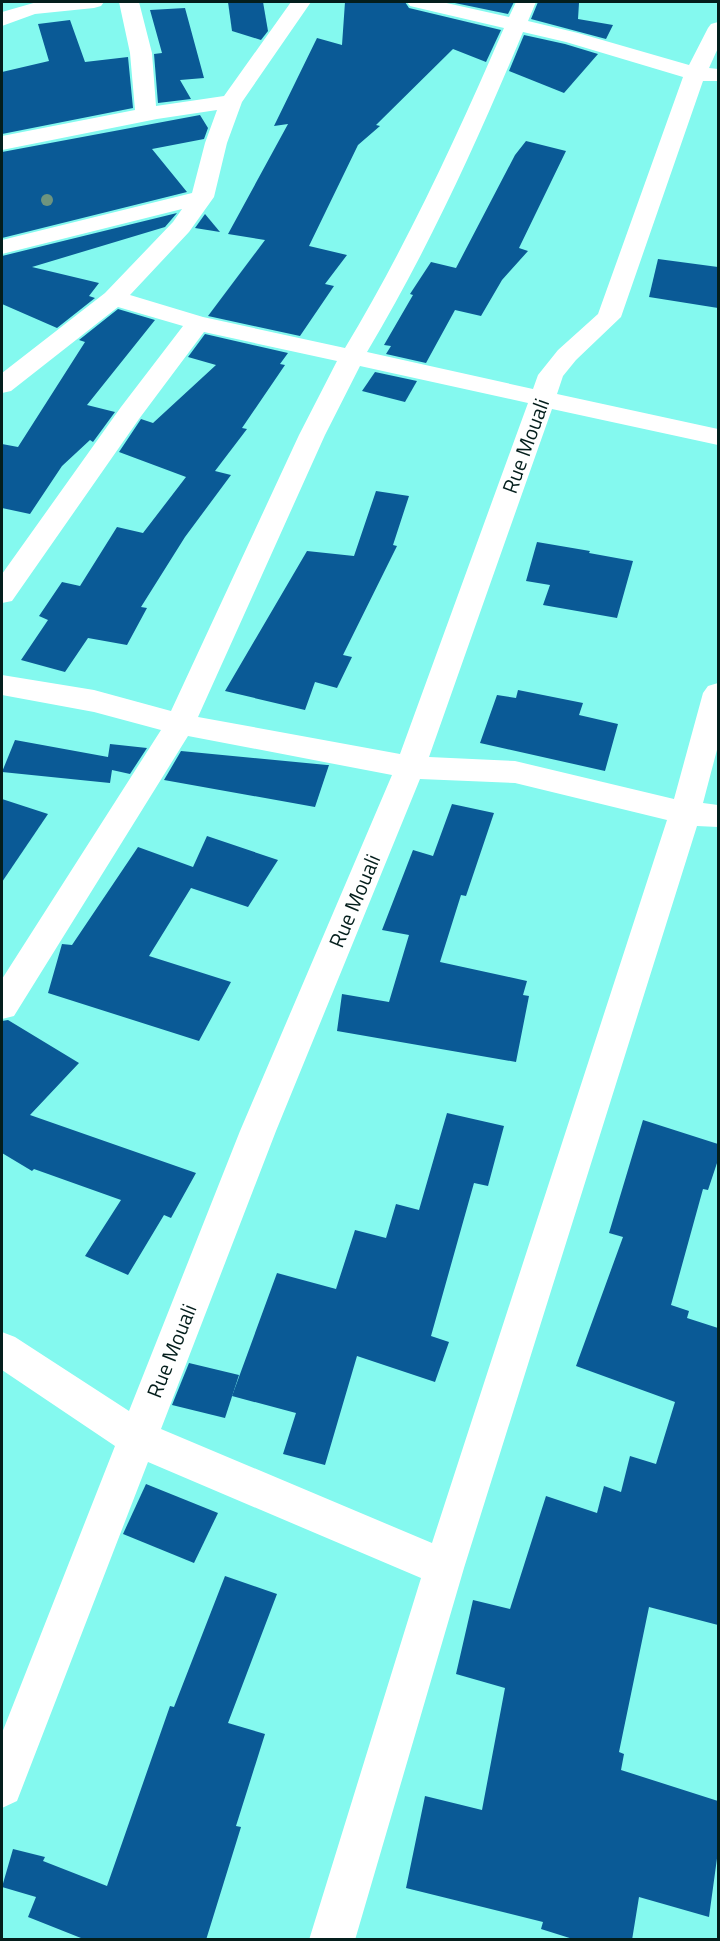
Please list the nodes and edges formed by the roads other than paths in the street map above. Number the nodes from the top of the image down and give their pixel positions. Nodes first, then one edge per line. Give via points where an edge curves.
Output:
1 (94, 2) edge
2 (129, 2) edge
3 (301, 2) edge
4 (417, 2) edge
5 (520, 13) edge
6 (2, 20) edge
7 (718, 28) edge
8 (707, 74) edge
9 (231, 102) junction
10 (146, 115) junction
11 (2, 143) edge
12 (202, 197) junction
13 (2, 247) edge
14 (114, 298) junction
15 (198, 323) junction
16 (351, 358) junction
17 (2, 386) edge
18 (543, 400) junction
19 (718, 437) edge
20 (2, 594) edge
21 (2, 685) edge
22 (718, 693) edge
23 (180, 724) junction
24 (410, 767) junction
25 (702, 814) edge
26 (2, 1006) edge
27 (2, 1348) edge
28 (137, 1438) junction
29 (444, 1568) junction
30 (2, 1786) edge
31 (332, 1940) edge

1 - 6 street via 30,9
2 - 10 street via 141,53
3 - 9 street
4 - 5 street
5 - 8 street via 594,43
5 - 16 street via 454,168 392,290
7 - 8 street, Rue Mouali
8 - 18 street, Rue Mouali via 609,317 560,363 551,375
9 - 10 street
9 - 12 street
10 - 11 street
12 - 13 street
12 - 14 street via 182,227
14 - 15 street
14 - 17 street
15 - 16 street
15 - 20 street
16 - 18 street
16 - 23 street
18 - 19 street
18 - 24 street, Rue Mouali
21 - 23 street via 94,701
22 - 25 street
23 - 24 street
23 - 26 street
24 - 25 street via 515,772
24 - 28 street, Rue Mouali via 258,1131
25 - 29 street
27 - 28 street
28 - 29 street
28 - 30 street, Rue Mouali
29 - 31 street

